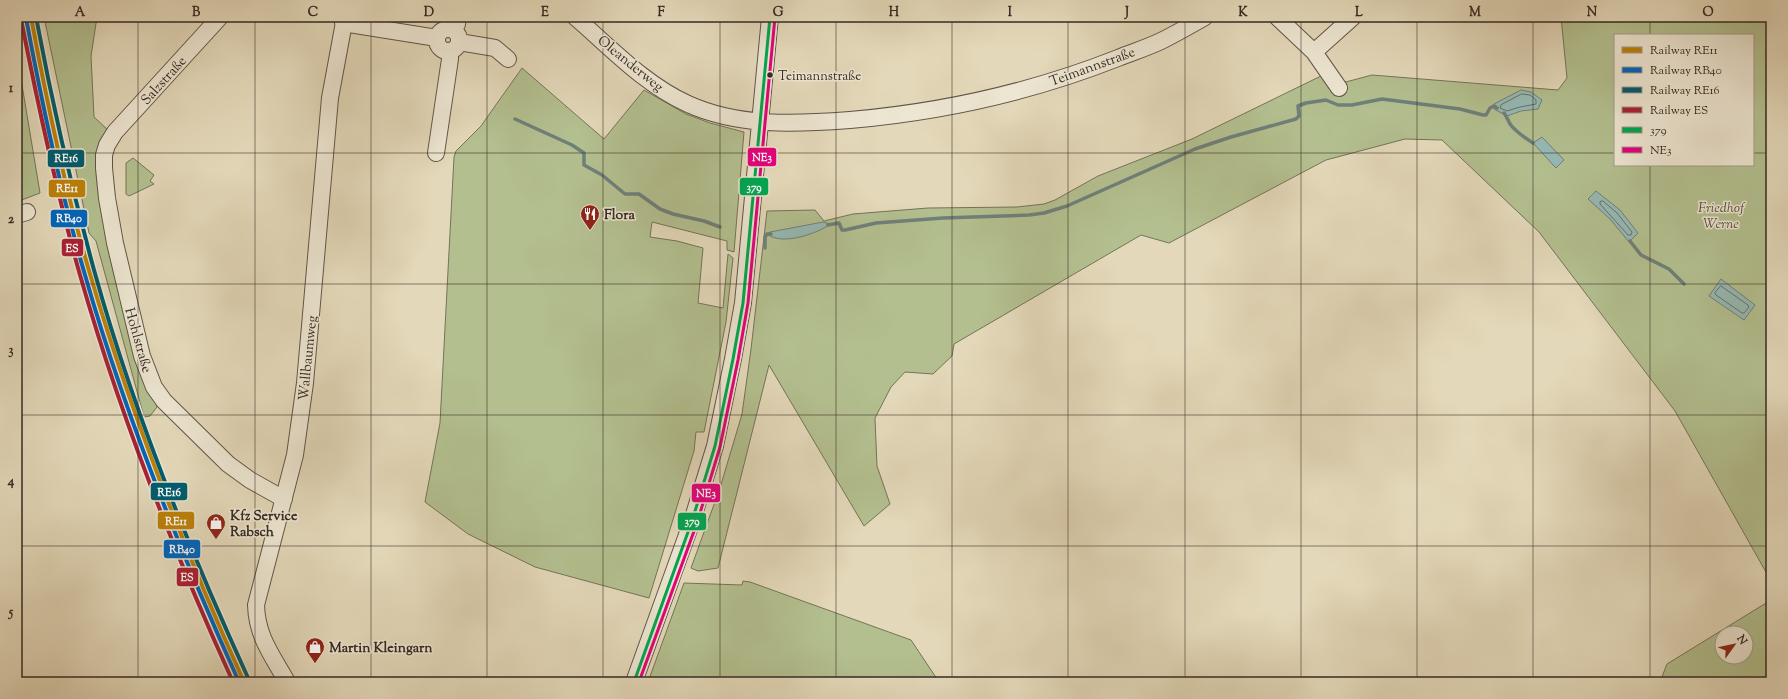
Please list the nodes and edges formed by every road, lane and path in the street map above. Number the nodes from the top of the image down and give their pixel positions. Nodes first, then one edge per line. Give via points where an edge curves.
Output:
1 (220, 17) edge
2 (770, 17) edge
3 (1205, 17) edge
4 (1277, 17) edge
5 (1353, 17) edge
6 (578, 18) edge
7 (344, 20) edge
8 (455, 35) edge
9 (1314, 52) junction
10 (508, 59) dead end
11 (1338, 88) dead end
12 (760, 121) junction
13 (107, 145) joint
14 (436, 153) dead end
15 (284, 499) junction
16 (288, 682) edge
17 (634, 682) edge

1 - 13 street, Salzstraße via 115,132
2 - 12 street
3 - 12 street, Teimannstraße via 1162,40 1090,69 1021,91 949,108 802,124
4 - 9 street
5 - 9 street
6 - 12 street, Oleanderweg via 645,78 666,92 712,112 740,120
7 - 8 street, Wallbaumweg via 436,38 443,30
7 - 15 street, Wallbaumweg via 326,135 305,384 295,455
8 - 10 street via 495,48
8 - 14 street
9 - 11 street
12 - 17 street via 743,303 715,446 692,521
13 - 15 street, Hohlstraße via 104,168 115,242 142,356 154,387 164,401 218,456 250,480
15 - 16 street, Wallbaumweg via 256,605 257,621 263,640

